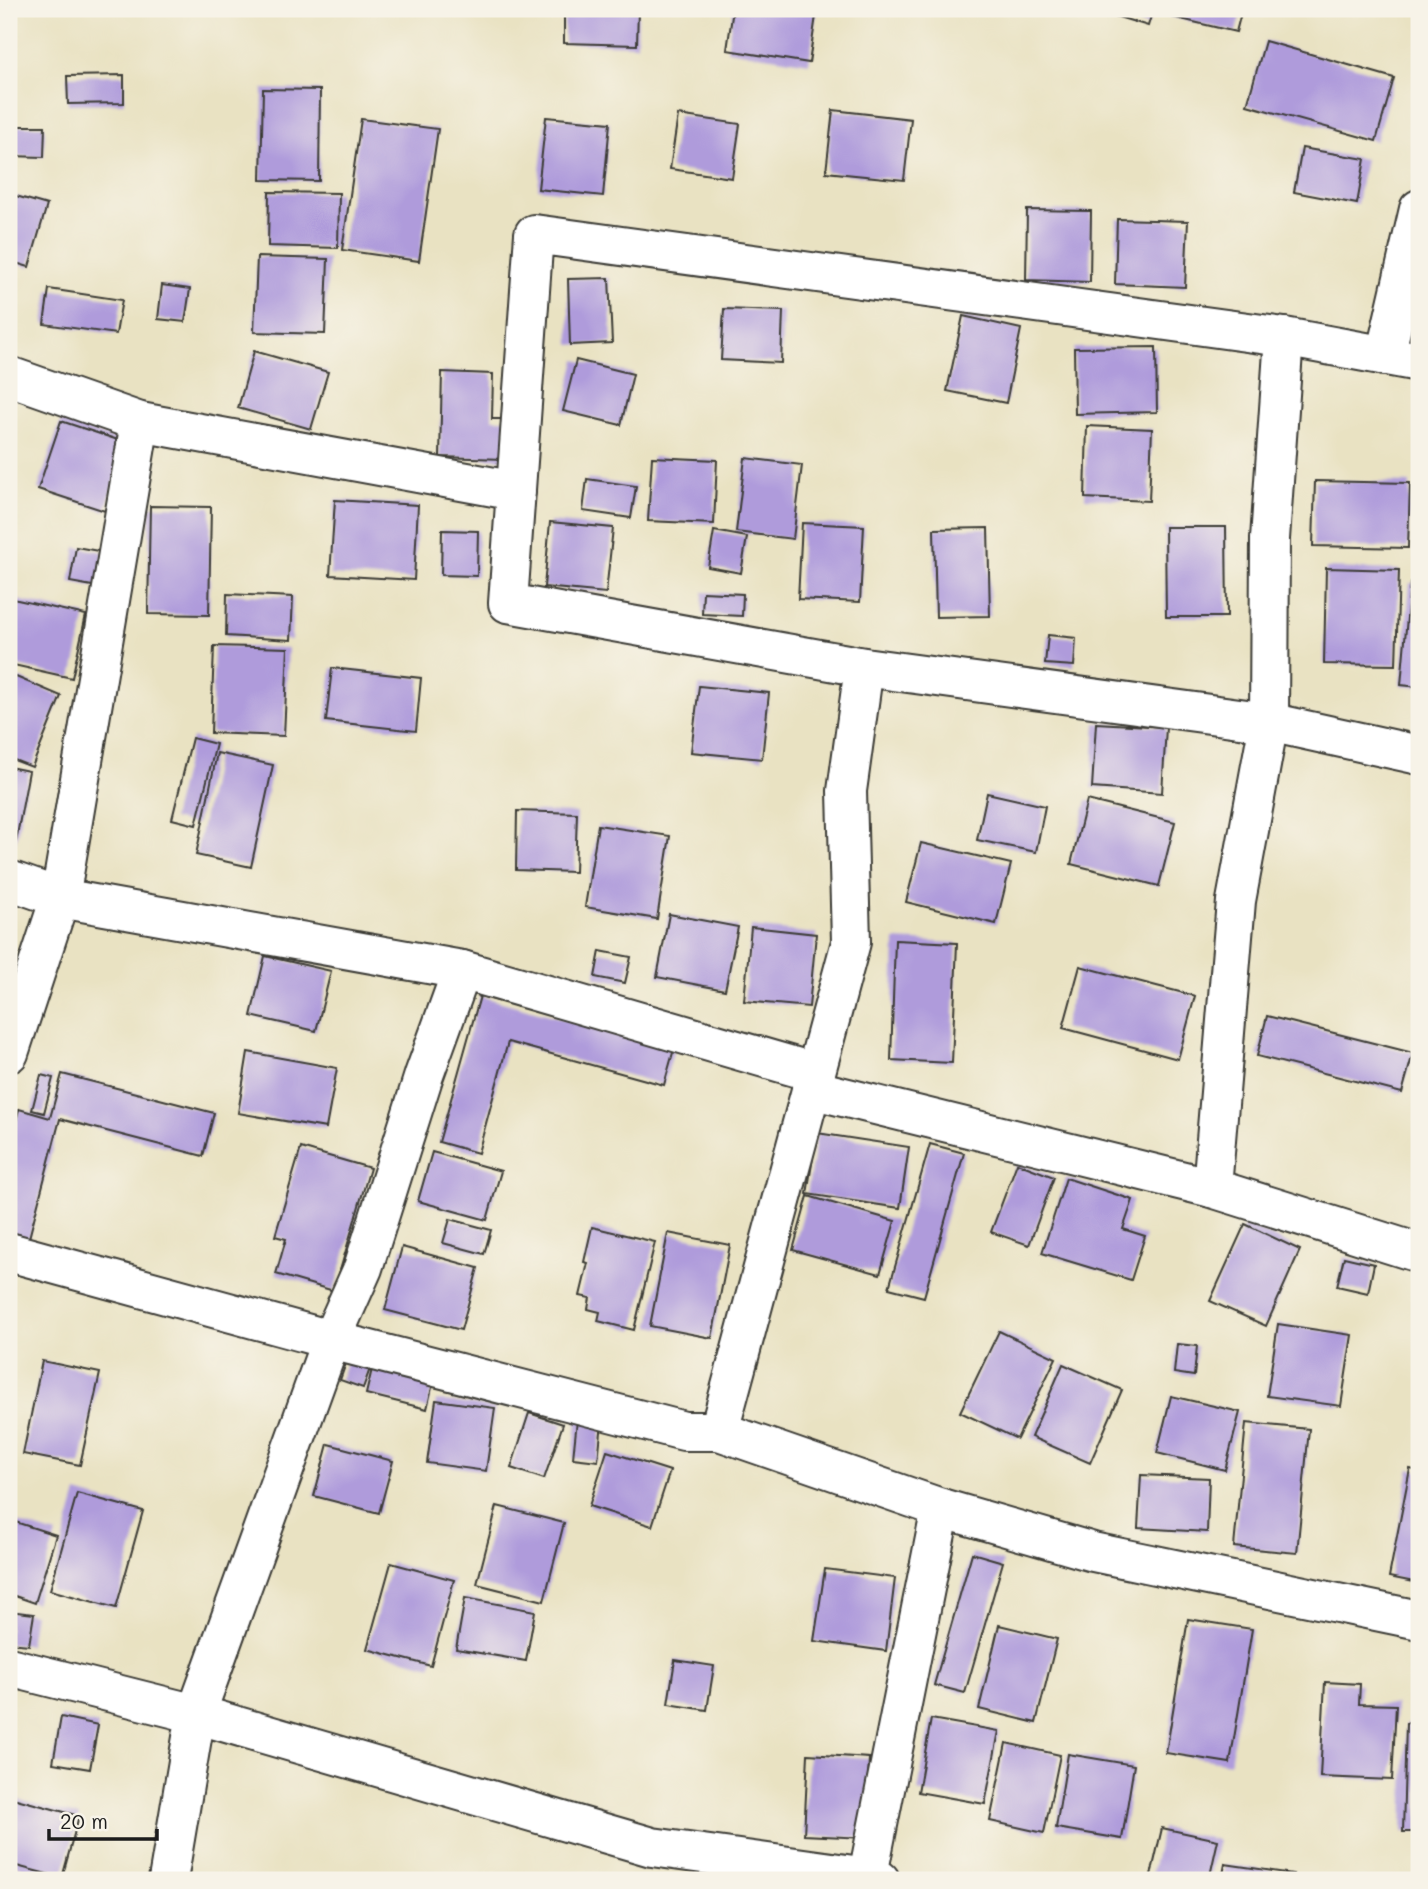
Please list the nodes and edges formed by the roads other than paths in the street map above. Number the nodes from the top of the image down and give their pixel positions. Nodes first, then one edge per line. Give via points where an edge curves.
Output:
1 (1419, 209) edge
2 (1284, 337) junction
3 (1402, 359) edge
4 (9, 376) edge
5 (141, 422) junction
6 (516, 491) junction
7 (864, 667) junction
8 (1269, 722) junction
9 (1419, 755) edge
10 (9, 880) edge
11 (60, 898) junction
12 (462, 970) junction
13 (9, 1053) edge
14 (814, 1081) junction
15 (1212, 1188) junction
16 (9, 1252) edge
17 (1419, 1253) edge
18 (331, 1340) junction
19 (719, 1431) junction
20 (941, 1508) junction
21 (1419, 1620) edge
22 (9, 1667) edge
23 (196, 1714) junction
24 (872, 1879) edge
25 (168, 1880) edge

1 - 3 street
2 - 3 street
2 - 6 street via 534,234
2 - 8 street via 1270,540
4 - 5 street
5 - 6 street
5 - 11 street
6 - 7 street via 508,603
7 - 8 street
7 - 14 street via 847,792 851,942
8 - 9 street
8 - 15 street via 1236,901
10 - 11 street
11 - 12 street
11 - 13 street
12 - 14 street
12 - 18 street via 363,1268
14 - 15 street
14 - 19 street
15 - 17 street
16 - 18 street
18 - 19 street via 684,1431
18 - 23 street
19 - 20 street
20 - 21 street via 1093,1552
20 - 24 street
22 - 23 street
23 - 24 street via 652,1847
23 - 25 street

